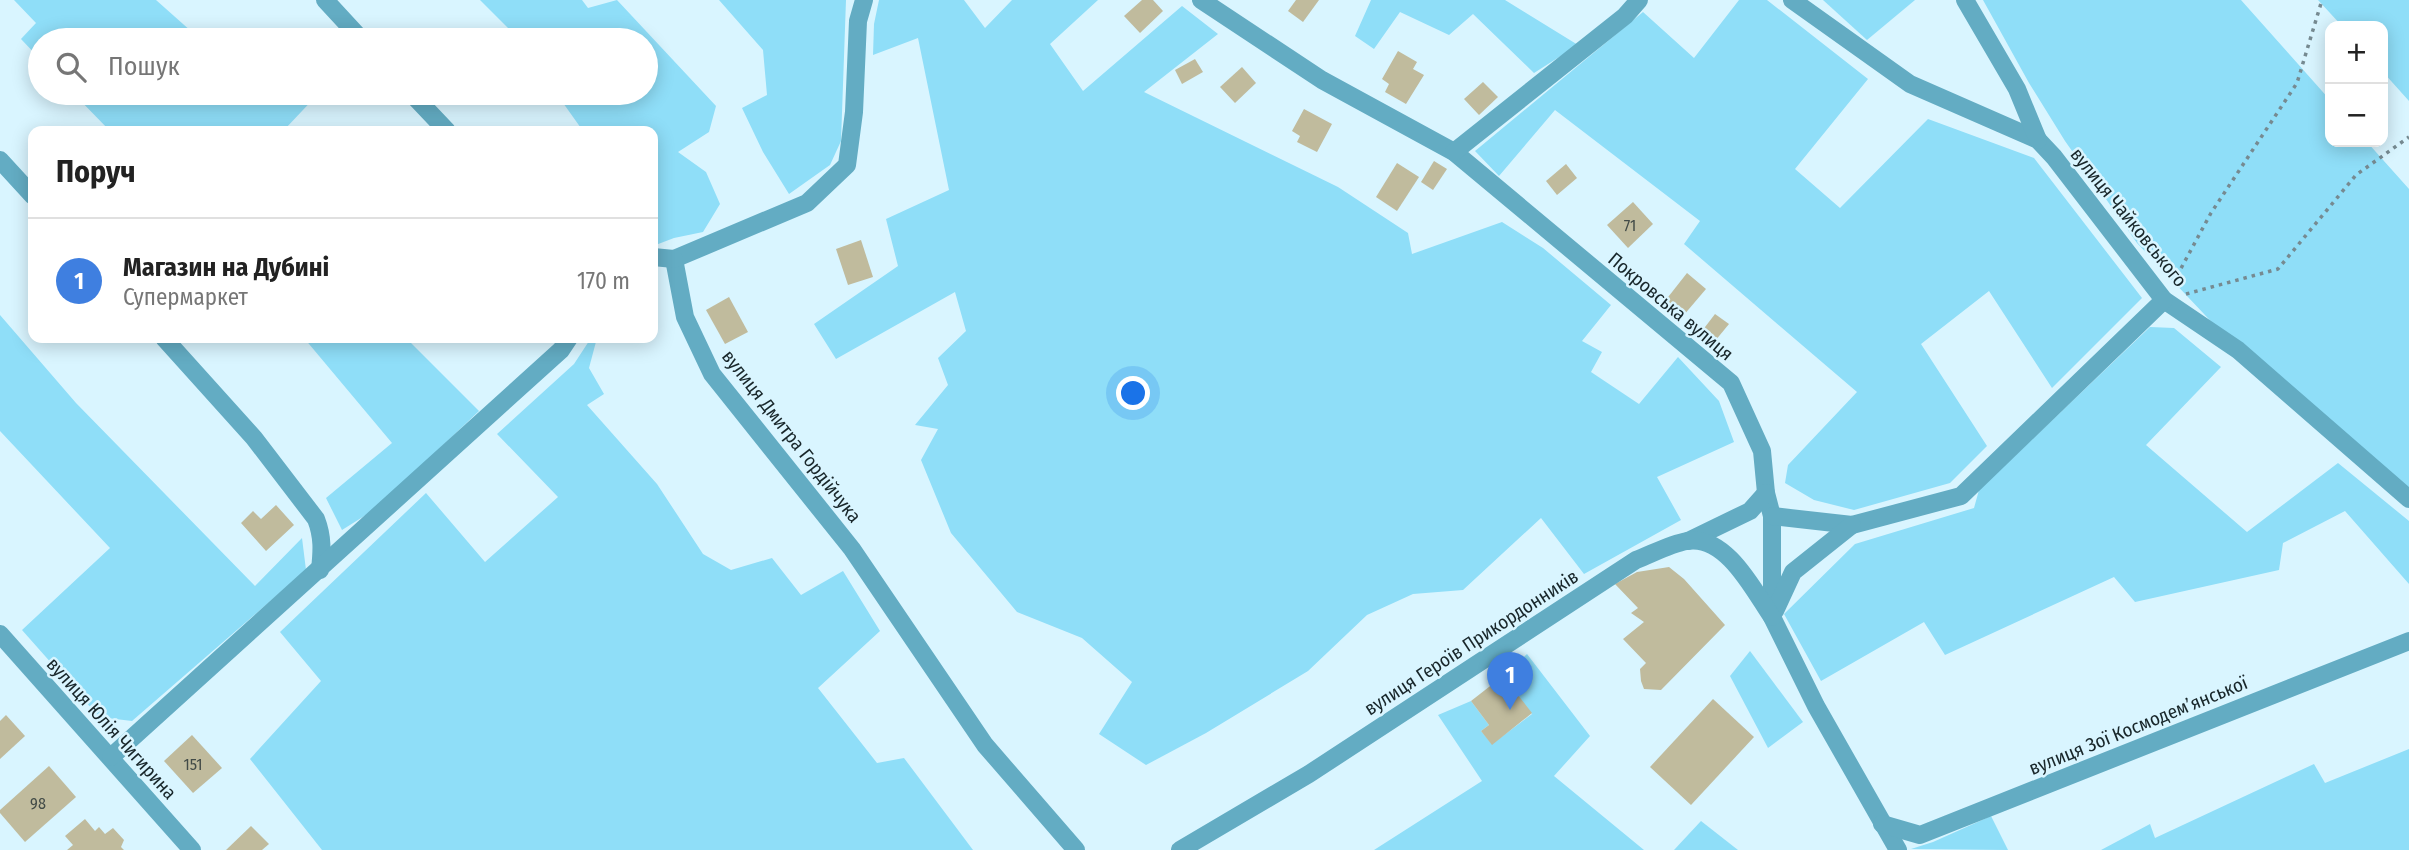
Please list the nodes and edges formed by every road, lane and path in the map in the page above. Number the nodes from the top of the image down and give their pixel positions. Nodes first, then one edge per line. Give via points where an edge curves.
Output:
1 (325, 0) edge
2 (864, 0) edge
3 (1201, 0) edge
4 (1639, 0) edge
5 (1792, 0) edge
6 (1965, 0) edge
7 (2322, 0) edge
8 (351, 28) edge
9 (422, 105) edge
10 (442, 126) edge
11 (2409, 137) edge
12 (2038, 140) junction
13 (1454, 152) junction
14 (0, 160) edge
15 (28, 191) edge
16 (658, 257) edge
17 (674, 259) junction
18 (2164, 300) junction
19 (168, 343) edge
20 (566, 343) edge
21 (1766, 493) junction
22 (2409, 499) edge
23 (1772, 516) junction
24 (1852, 525) junction
25 (1688, 541) junction
26 (320, 570) junction
27 (1772, 617) junction
28 (0, 634) edge
29 (2409, 641) edge
30 (111, 757) junction
31 (1882, 824) junction
32 (192, 850) edge
33 (1076, 850) edge
34 (1180, 850) edge
35 (1898, 850) edge

1 - 8 street
2 - 17 street via 858,21 847,165 807,204
3 - 13 street, Покровська вулиця via 1322,79
4 - 13 street
5 - 12 street, вулиця Чайковського via 1910,84
6 - 12 street via 2017,89
7 - 18 path via 2297,83 2211,213
9 - 10 street
11 - 18 path via 2356,175 2277,269
12 - 18 street, вулиця Чайковського
13 - 21 street, Покровська вулиця via 1731,383 1762,451
14 - 15 street
16 - 17 street
17 - 33 street, вулиця Дмитра Гордійчука via 685,317 712,374 852,549 985,745
18 - 22 street, вулиця Чайковського via 2238,350
18 - 24 street via 1961,496
19 - 26 street via 254,438 316,519 323,548
20 - 26 street
21 - 23 street, Покровська вулиця
21 - 25 street, вулиця Героїв Прикордонників via 1750,511
23 - 24 street
23 - 27 street, Покровська вулиця
24 - 27 street via 1793,572
25 - 27 street via 1717,547 1730,557
25 - 34 street, вулиця Героїв Прикордонників via 1636,560 1309,774
26 - 30 street
27 - 31 street, Покровська вулиця
28 - 30 street, вулиця Юлія Чигирина
29 - 31 street, вулиця Зої Космодемʼянської via 1920,835
30 - 32 street, вулиця Юлія Чигирина
31 - 35 street, Покровська вулиця

